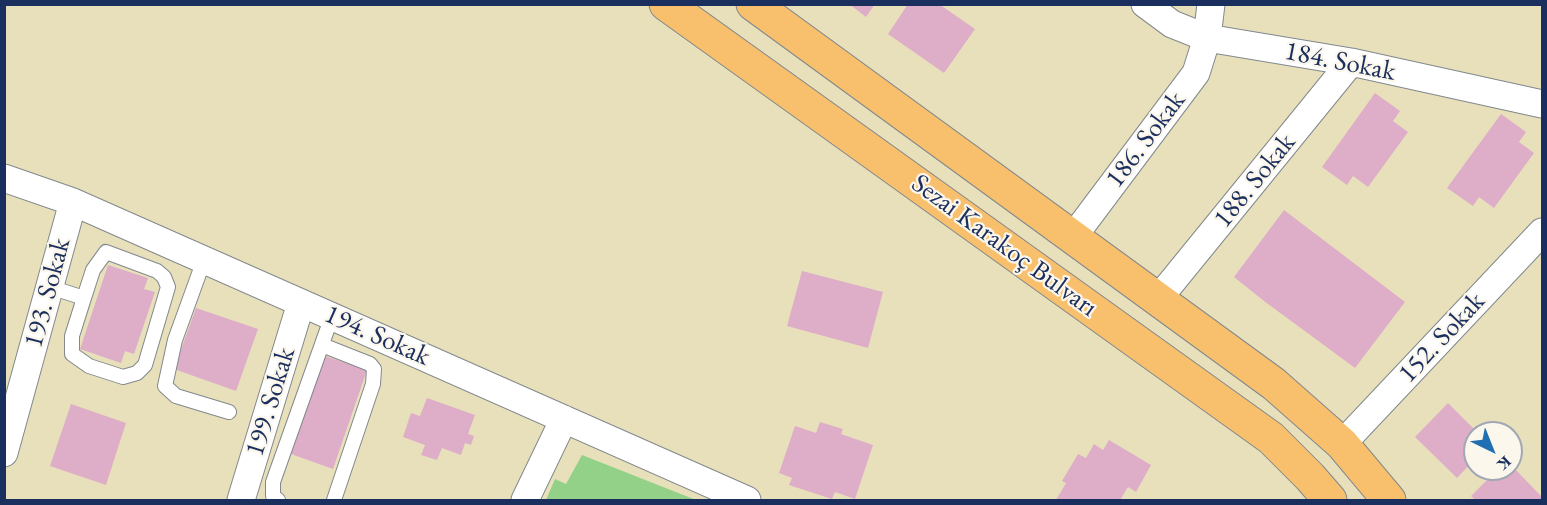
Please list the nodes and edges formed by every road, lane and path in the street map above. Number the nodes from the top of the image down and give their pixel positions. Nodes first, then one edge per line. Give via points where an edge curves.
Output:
1 (666, 4) edge
2 (1145, 4) edge
3 (1211, 4) edge
4 (770, 9) edge
5 (1207, 38) junction
6 (1351, 62) junction
7 (1542, 104) edge
8 (4, 178) edge
9 (73, 202) junction
10 (1542, 232) edge
11 (1073, 237) junction
12 (204, 260) junction
13 (50, 287) junction
14 (84, 298) junction
15 (1158, 299) junction
16 (301, 303) junction
17 (332, 316) junction
18 (322, 345) junction
19 (230, 412) dead end
20 (564, 419) junction
21 (1342, 444) junction
22 (4, 453) edge
23 (241, 501) edge
24 (278, 501) edge
25 (334, 501) edge
26 (525, 501) edge
27 (747, 501) edge
28 (1330, 501) edge
29 (1389, 501) edge

1 - 28 main road, Sezai Karakoç Bulvarı via 1270,438
2 - 5 street, 184. Sokak via 1172,24
3 - 5 street, 186. Sokak
4 - 11 main road
5 - 6 street, 184. Sokak
5 - 11 street, 186. Sokak via 1196,73
6 - 7 street, 184. Sokak
6 - 15 street, 188. Sokak
8 - 9 street, 194. Sokak
9 - 12 street, 194. Sokak
9 - 13 street, 193. Sokak
10 - 21 street, 152. Sokak
11 - 15 main road
12 - 16 street, 194. Sokak
12 - 19 lane via 175,340 165,386 176,396
13 - 14 lane
13 - 22 street, 193. Sokak
14 - 14 lane via 72,336 72,354 89,366 123,377 146,365 168,287 164,277 106,252 93,270
15 - 21 main road via 1274,384
16 - 17 street, 194. Sokak
16 - 23 street, 199. Sokak
17 - 18 lane
17 - 20 street, 194. Sokak
18 - 24 lane via 273,482 273,496
18 - 25 lane via 369,363 374,369 373,384
20 - 26 street
20 - 27 street, 194. Sokak
21 - 29 main road

